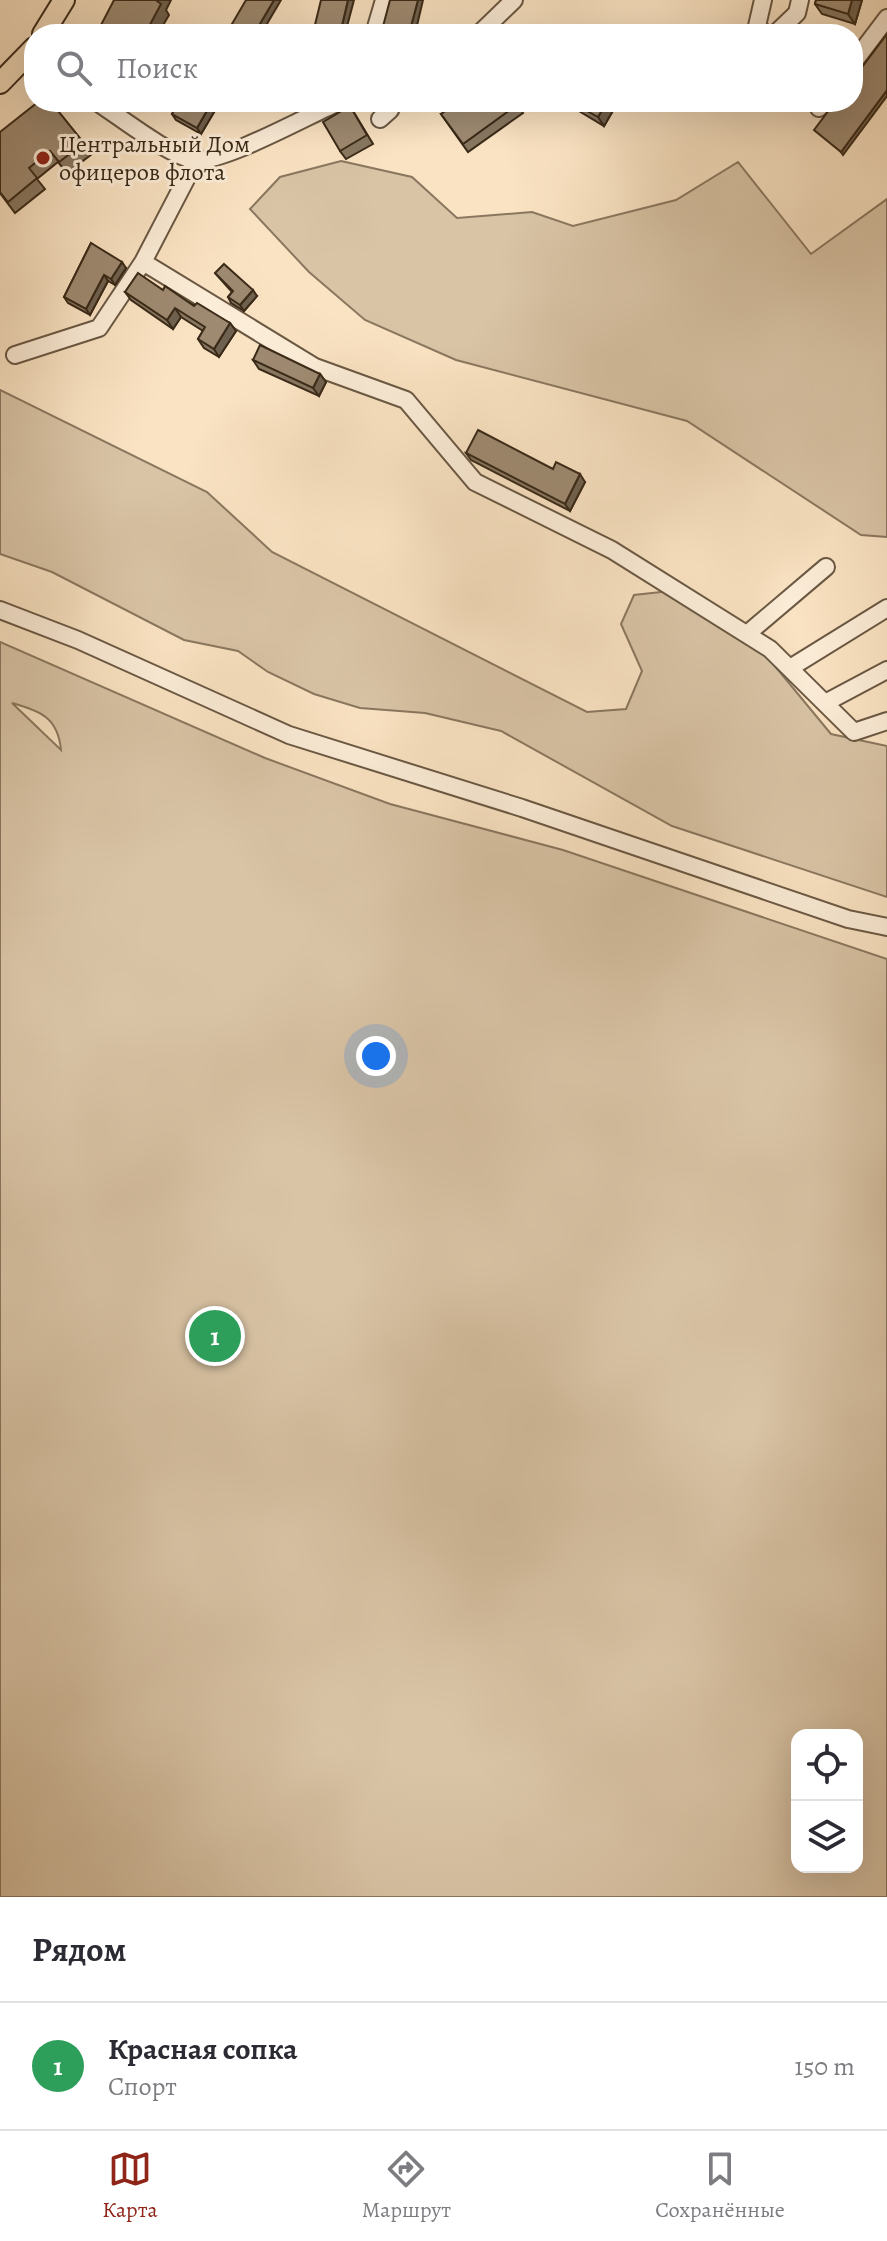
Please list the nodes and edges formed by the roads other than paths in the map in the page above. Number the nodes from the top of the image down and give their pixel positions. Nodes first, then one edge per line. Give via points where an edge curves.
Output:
1 (64, 0) edge
2 (384, 0) edge
3 (514, 0) edge
4 (763, 0) edge
5 (800, 0) edge
6 (887, 18) edge
7 (49, 24) edge
8 (377, 24) edge
9 (489, 24) edge
10 (757, 24) edge
11 (785, 24) edge
12 (863, 50) edge
13 (24, 61) edge
14 (0, 83) edge
15 (113, 112) edge
16 (317, 112) edge
17 (388, 112) edge
18 (380, 119) dead end
19 (196, 160) junction
20 (143, 262) junction
21 (15, 355) dead end
22 (826, 567) dead end
23 (887, 608) edge
24 (0, 610) edge
25 (747, 634) junction
26 (790, 668) junction
27 (887, 670) edge
28 (825, 703) junction
29 (887, 721) edge
30 (887, 927) edge

1 - 7 main road
2 - 8 street
3 - 9 street
4 - 10 street
5 - 11 street via 797,13
6 - 12 street
13 - 14 main road
15 - 19 street
16 - 19 street via 219,157
17 - 18 street
19 - 20 street
20 - 21 street via 99,328
20 - 25 street via 315,367 406,400 475,482 612,550
22 - 25 street
23 - 26 street
24 - 30 street via 303,741 522,808 848,919
25 - 26 street
26 - 28 street
27 - 28 street
28 - 29 street via 854,732

